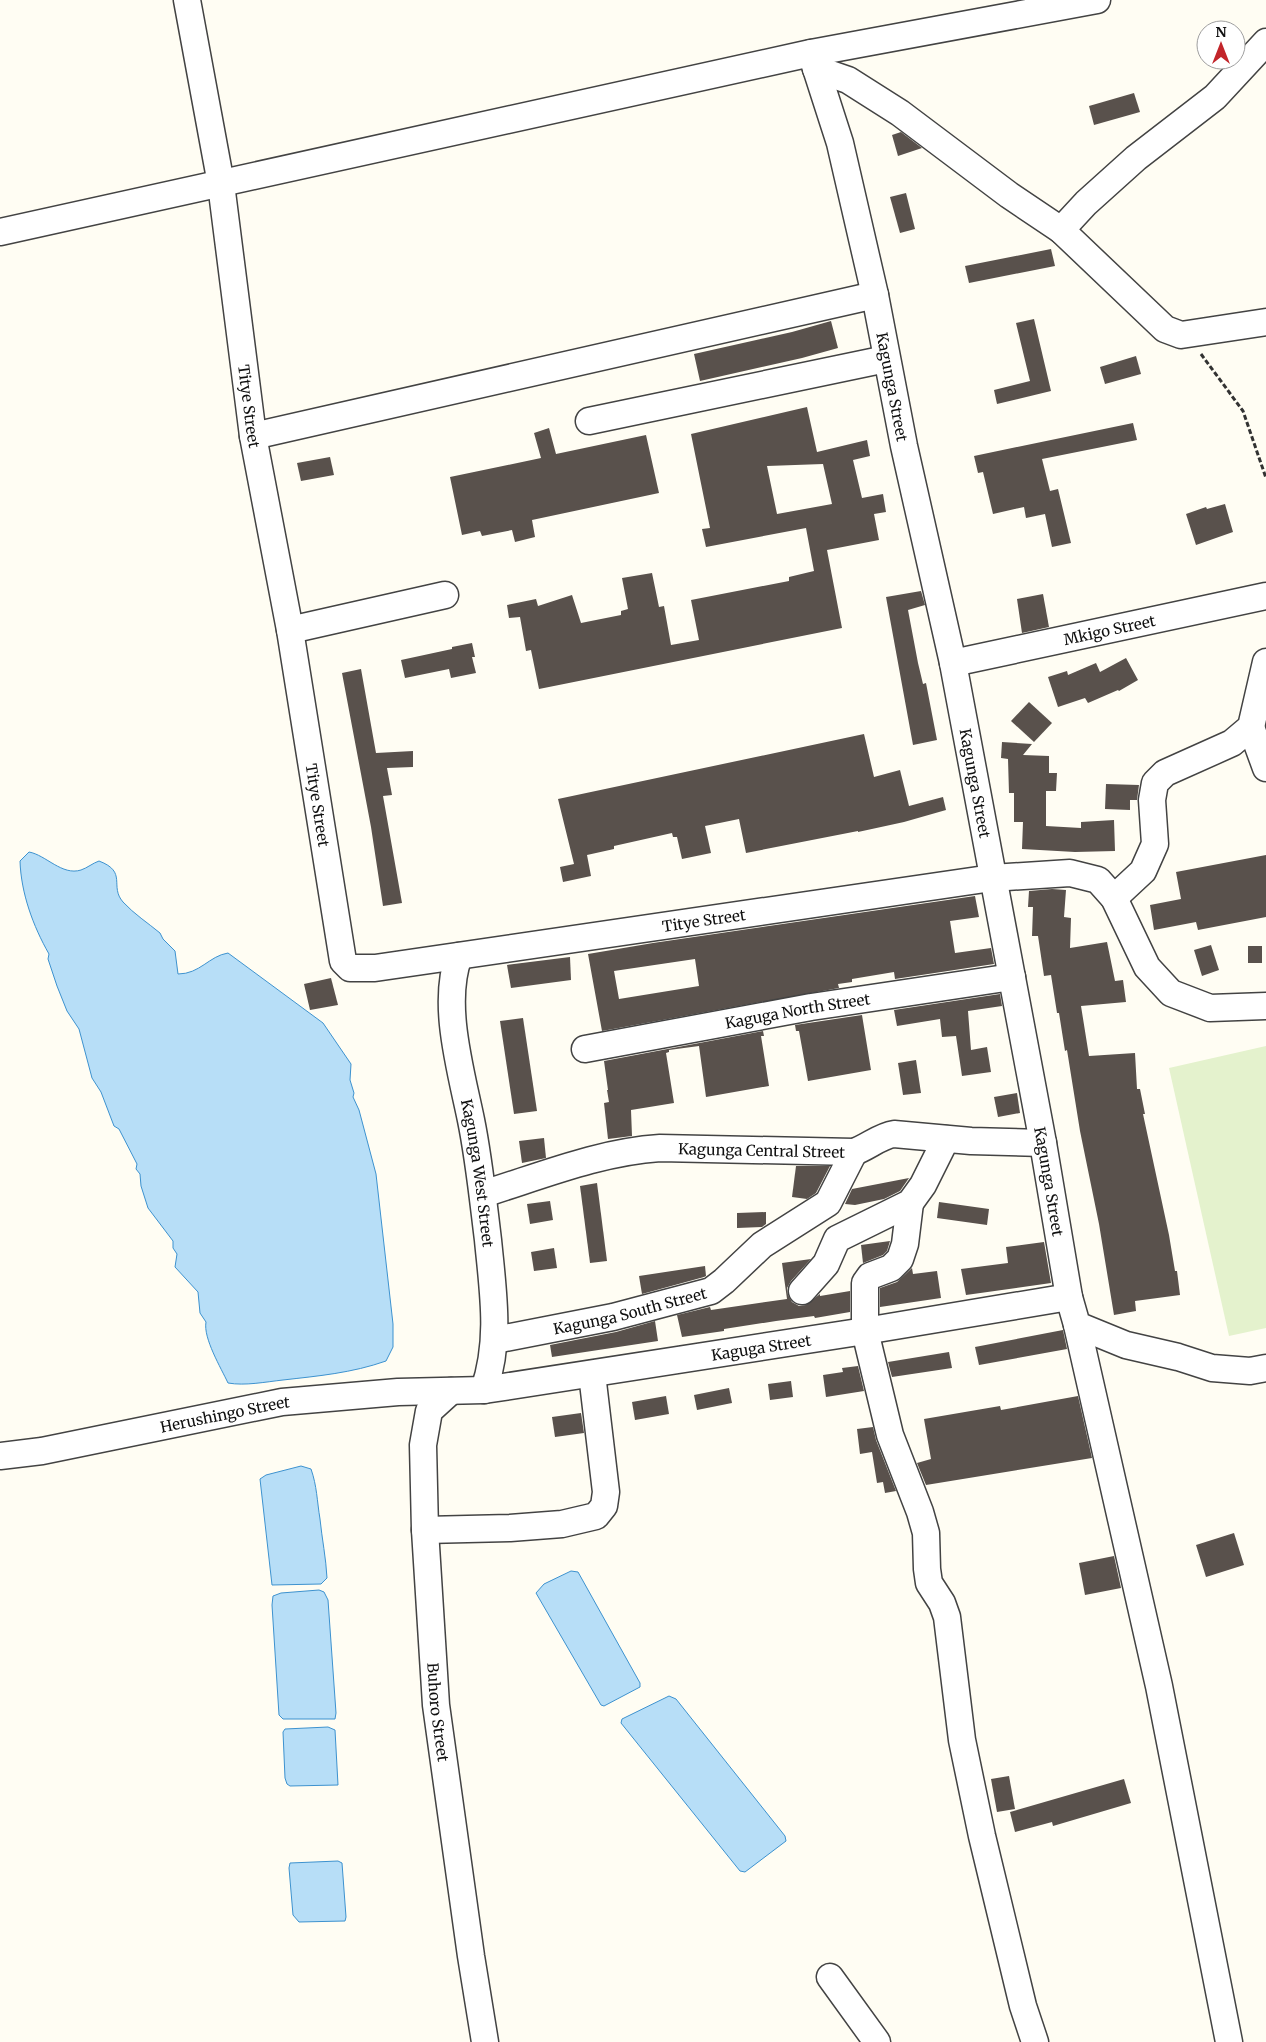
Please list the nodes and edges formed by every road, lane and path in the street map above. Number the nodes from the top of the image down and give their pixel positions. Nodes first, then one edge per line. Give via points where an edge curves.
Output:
1 (187, 0) edge
2 (1097, 0) edge
3 (1266, 42) edge
4 (814, 61) junction
5 (221, 184) junction
6 (1061, 230) junction
7 (0, 232) edge
8 (875, 295) junction
9 (1266, 322) edge
10 (1181, 335) junction
11 (886, 359) junction
12 (589, 421) dead end
13 (253, 436) junction
14 (1266, 478) edge
15 (445, 595) dead end
16 (1266, 596) edge
17 (290, 630) junction
18 (1266, 662) edge
19 (953, 663) junction
20 (1251, 727) junction
21 (1266, 768) edge
22 (992, 878) junction
23 (1114, 898) junction
24 (459, 956) junction
25 (1012, 977) junction
26 (1266, 1006) edge
27 (585, 1049) dead end
28 (946, 1139) junction
29 (1043, 1143) junction
30 (854, 1152) junction
31 (483, 1194) junction
32 (910, 1203) junction
33 (802, 1291) dead end
34 (1069, 1297) junction
35 (1077, 1325) junction
36 (865, 1332) junction
37 (495, 1340) junction
38 (1266, 1368) edge
39 (592, 1374) junction
40 (484, 1390) junction
41 (451, 1391) junction
42 (0, 1456) edge
43 (425, 1530) junction
44 (830, 1977) dead end
45 (485, 2042) edge
46 (877, 2042) edge
47 (1035, 2042) edge
48 (1229, 2042) edge

1 - 5 street, Titye Street
2 - 4 street
3 - 6 street via 1215,96 1136,158
4 - 5 street
4 - 6 street via 900,112 1009,195
4 - 8 street, Kagunga Street via 840,143
5 - 7 street
5 - 13 street, Titye Street
6 - 10 street via 1165,329
8 - 11 street, Kagunga Street
8 - 13 street
9 - 10 street
10 - 14 path via 1205,358 1243,411
11 - 12 street
11 - 19 street, Kagunga Street
13 - 17 street, Titye Street
15 - 17 street
16 - 19 street, Mkigo Street
17 - 24 street, Titye Street via 343,962 350,968 363,969
18 - 20 street
19 - 22 street, Kagunga Street
20 - 21 street
20 - 23 street via 1232,743 1165,774 1155,783 1152,800 1156,844 1143,871
22 - 23 street, Titye Street via 1070,873 1098,880
22 - 24 street, Titye Street
22 - 25 street, Kagunga Street
23 - 26 street, Titye Street via 1147,967 1171,993 1210,1008
24 - 31 street, Kagunga West Street via 453,971 451,1005
25 - 27 street, Kaguga North Street via 811,1007
25 - 29 street, Kagunga Street
28 - 29 street, Kagunga Central Street
28 - 30 street, Kagunga Central Street via 886,1135
28 - 32 street via 923,1185
29 - 34 street, Kagunga Street
30 - 31 street, Kagunga Central Street via 631,1150
30 - 37 street, Kagunga South Street via 828,1203 762,1245 711,1291 613,1317
31 - 37 street, Kagunga West Street
32 - 33 street via 837,1239 826,1264
32 - 36 street via 900,1259 891,1268 870,1276 865,1283
34 - 35 street, Kagunga Street
34 - 36 street, Kaguga Street
35 - 38 street via 1126,1345 1212,1368
35 - 48 street, Kagunga Street via 1159,1686
36 - 39 street, Kaguga Street
36 - 47 street via 890,1435 926,1533 929,1583 947,1617 962,1740 1023,2006
37 - 40 street, Kagunga West Street via 492,1367
39 - 40 street, Kaguga Street
39 - 43 street via 606,1492 604,1506 596,1516 553,1525
40 - 41 street, Kaguga Street
41 - 42 street, Herushingo Street via 282,1402 42,1451
41 - 43 street, Buhoro Street via 429,1411 423,1445
43 - 45 street, Buhoro Street via 436,1705
44 - 46 street

